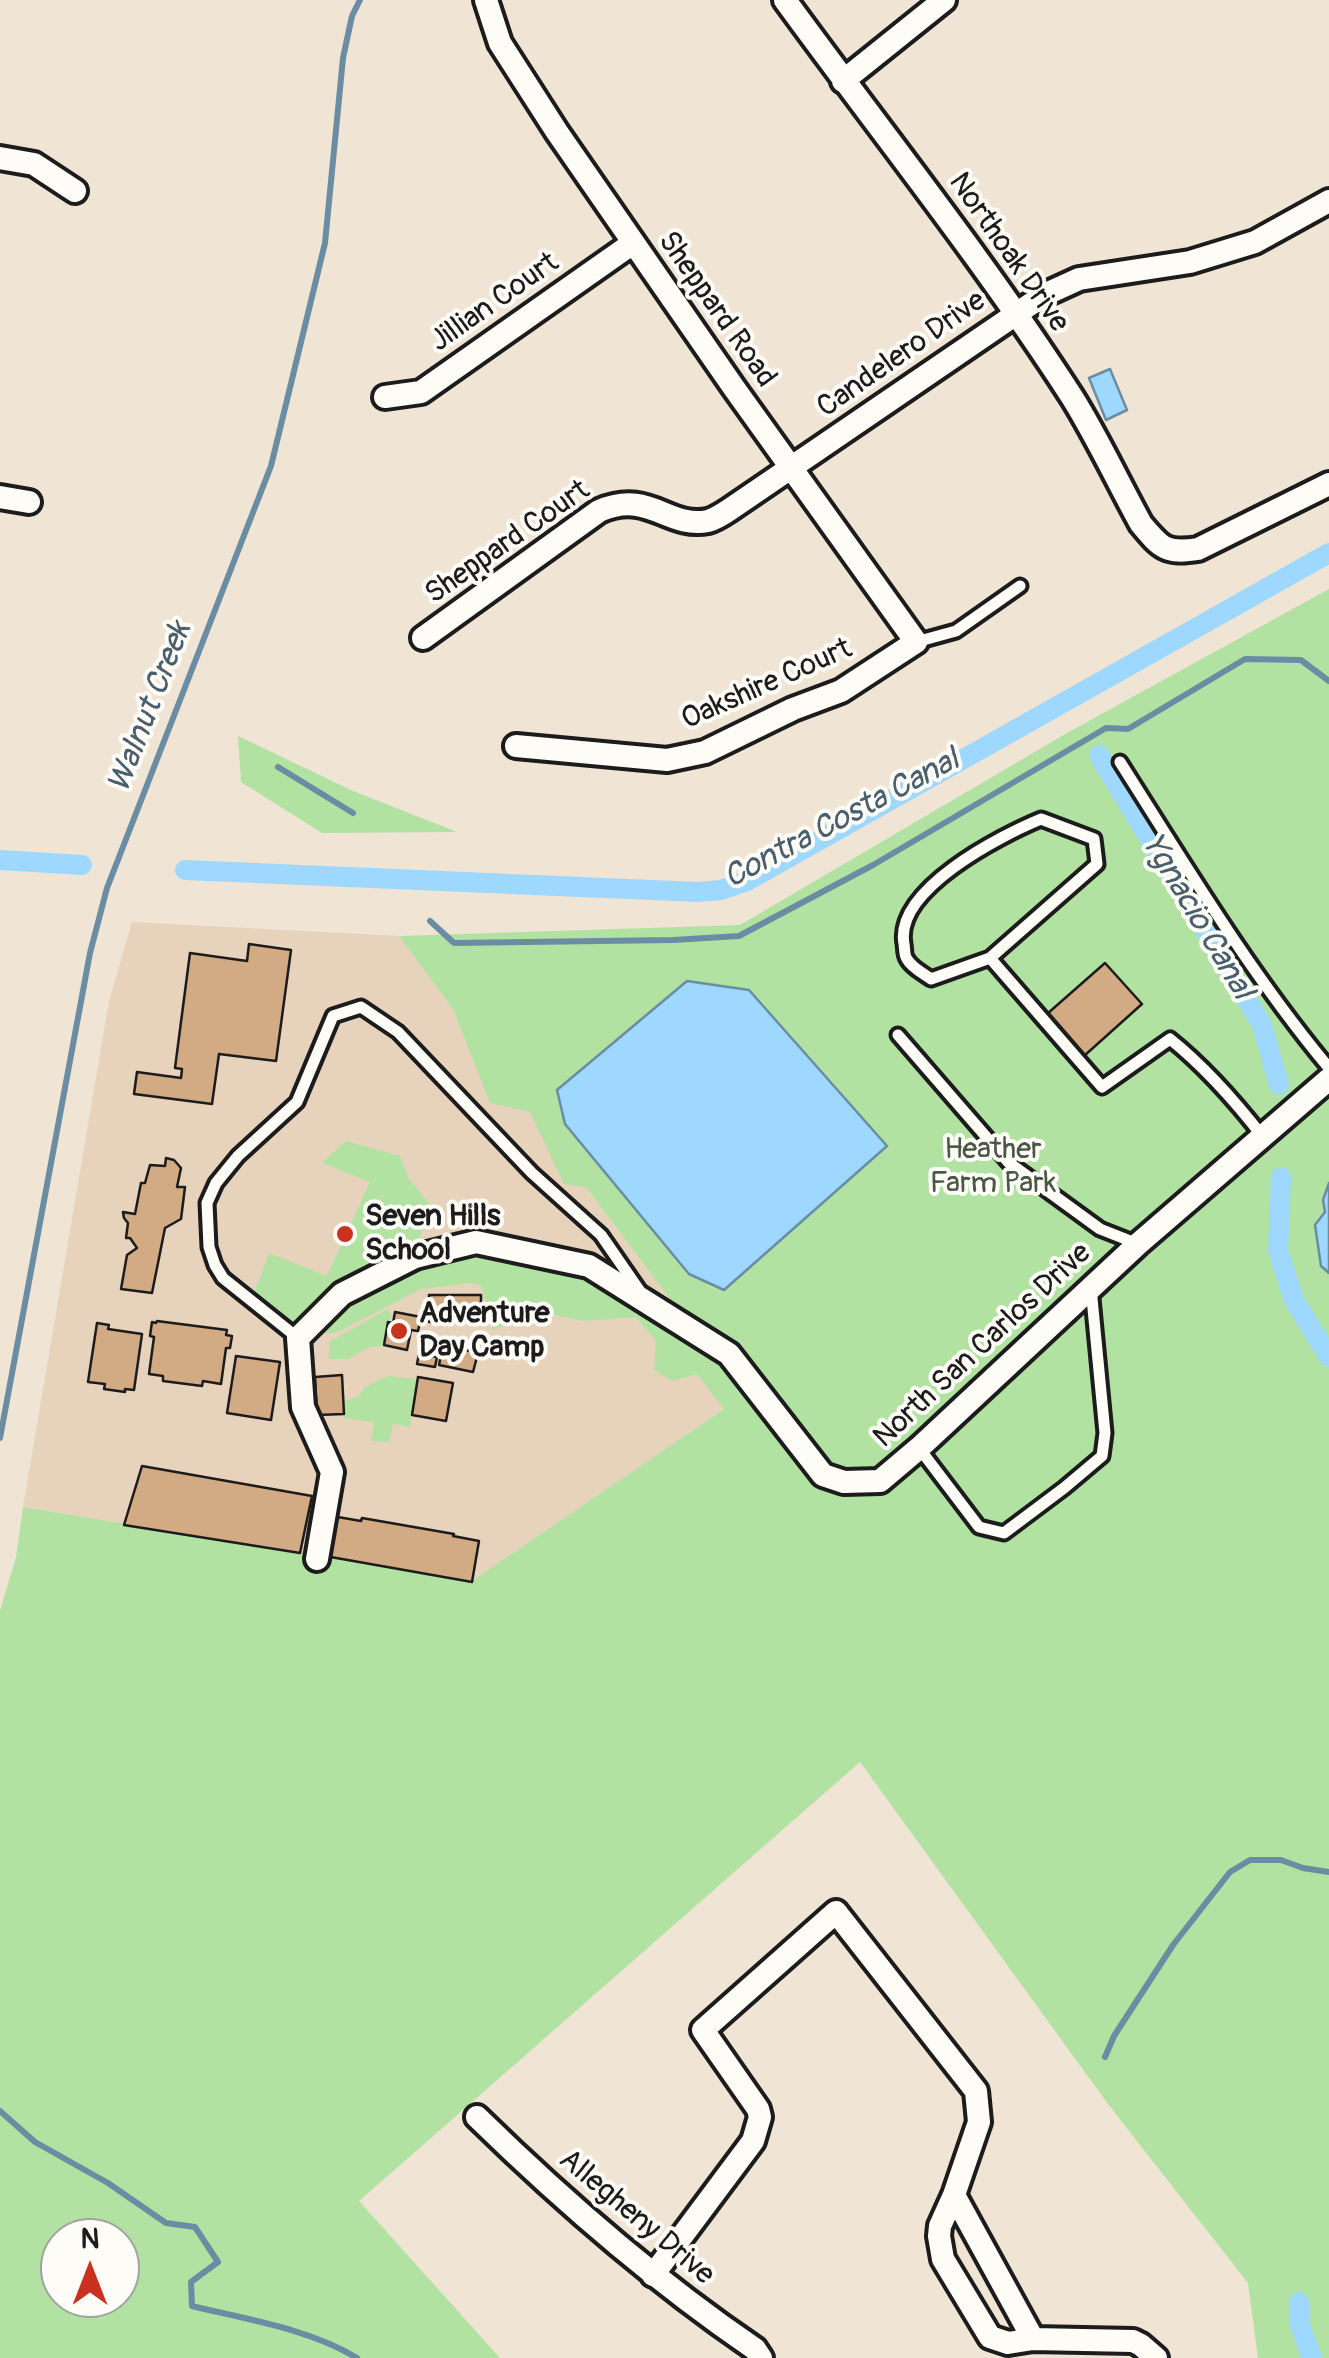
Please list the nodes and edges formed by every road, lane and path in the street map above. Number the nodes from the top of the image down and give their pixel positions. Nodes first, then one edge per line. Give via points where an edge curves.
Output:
1 (486, 0) edge
2 (785, 0) edge
3 (944, 0) edge
4 (842, 81) junction
5 (0, 158) edge
6 (75, 191) dead end
7 (1329, 201) edge
8 (633, 243) junction
9 (1015, 314) junction
10 (384, 397) dead end
11 (791, 468) junction
12 (1329, 484) edge
13 (0, 497) edge
14 (29, 502) dead end
15 (1020, 586) dead end
16 (423, 638) dead end
17 (916, 642) junction
18 (516, 746) dead end
19 (1120, 762) dead end
20 (990, 958) junction
21 (898, 1035) dead end
22 (1329, 1068) edge
23 (1329, 1079) edge
24 (1263, 1137) junction
25 (1138, 1244) junction
26 (1091, 1288) junction
27 (647, 1302) junction
28 (298, 1338) junction
29 (918, 1448) junction
30 (316, 1559) dead end
31 (477, 2116) dead end
32 (954, 2195) junction
33 (648, 2270) junction
34 (1033, 2339) junction
35 (761, 2358) edge
36 (1156, 2358) edge

1 - 8 street, Sheppard Road via 500,43
2 - 4 street, Northoak Drive
3 - 4 street
4 - 9 street, Northoak Drive
5 - 6 street via 34,164
7 - 9 street, Candelero Drive via 1256,242 1190,262 1079,279
8 - 10 street, Jillian Court via 420,392
8 - 11 street, Sheppard Road
9 - 11 street, Candelero Drive
9 - 12 street, Northoak Drive via 1074,399 1141,524 1167,550 1198,549
11 - 16 street, Sheppard Court via 710,520 677,518 641,504 599,511
11 - 17 street, Sheppard Road
13 - 14 street
15 - 17 lane via 956,631
17 - 18 street, Oakshire Court via 841,692 705,752 668,760
19 - 22 lane
20 - 20 lane via 1097,864 1094,840 1041,819 1005,834 945,875 910,911 902,931 907,959 931,980
20 - 24 lane via 1102,1086 1170,1039
21 - 25 lane via 1008,1162 1100,1228
23 - 24 street, North San Carlos Drive
24 - 25 street, North San Carlos Drive
25 - 26 street, North San Carlos Drive
26 - 29 street, North San Carlos Drive
26 - 29 lane via 1102,1456 1004,1533 979,1527
27 - 28 street, North San Carlos Drive via 589,1266 476,1242 415,1257 342,1294
27 - 28 lane via 601,1235 398,1032 361,1008 333,1016 297,1102 238,1156 207,1203 209,1247 223,1278
27 - 29 street, North San Carlos Drive via 729,1354 823,1475 880,1481
28 - 30 street via 303,1407 332,1472
31 - 33 street, Allegheny Drive
32 - 33 street via 979,2122 976,2091 836,1912 703,2030 760,2117 753,2141
32 - 34 street
32 - 34 street via 940,2226 943,2258 990,2337 1008,2343
33 - 35 street, Allegheny Drive
34 - 36 street via 1133,2341

